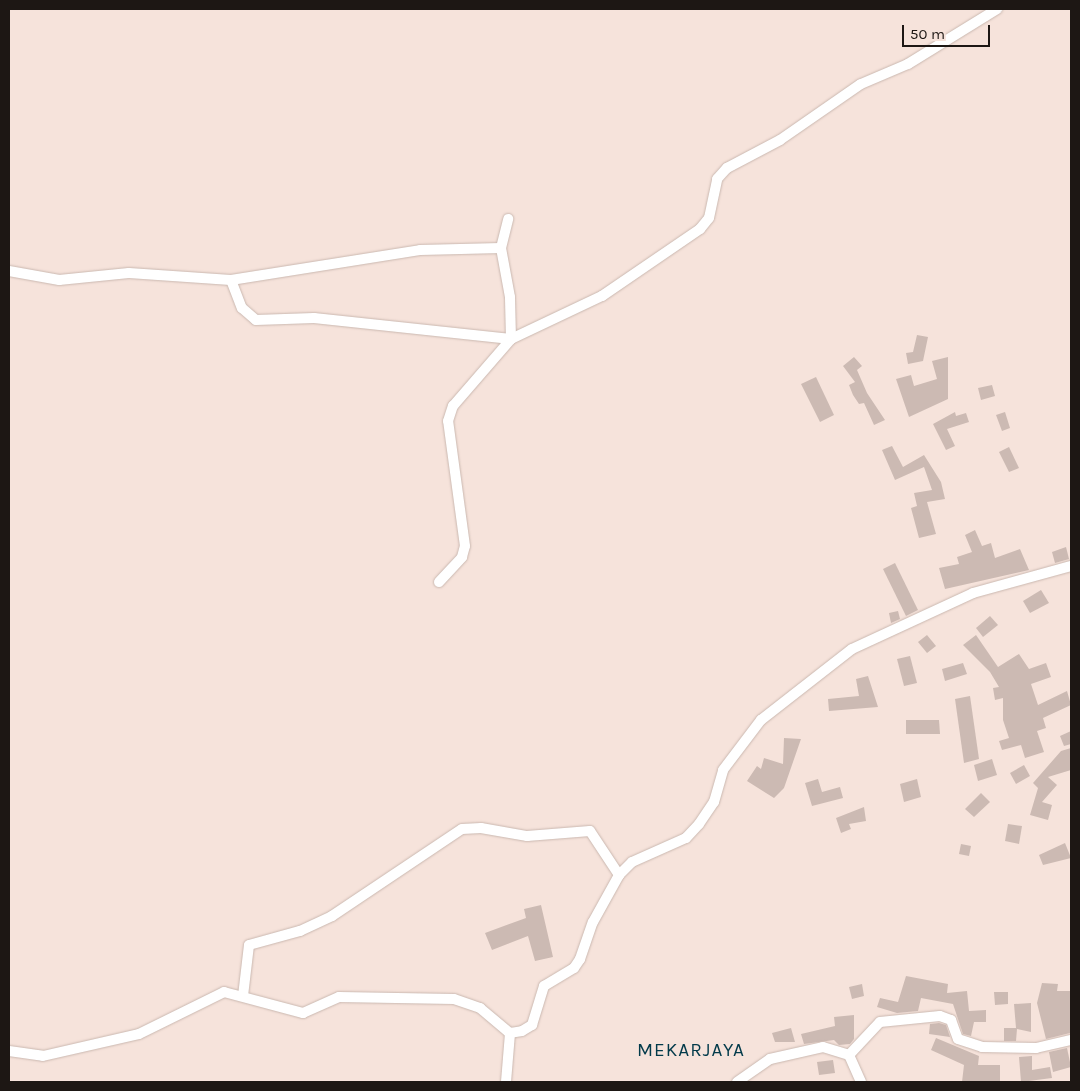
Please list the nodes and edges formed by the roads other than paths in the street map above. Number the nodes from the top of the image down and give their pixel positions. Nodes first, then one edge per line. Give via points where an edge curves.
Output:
1 (997, 9) edge
2 (508, 219) dead end
3 (501, 248) junction
4 (9, 271) edge
5 (231, 280) junction
6 (511, 339) junction
7 (1071, 566) edge
8 (439, 582) dead end
9 (619, 875) junction
10 (243, 996) junction
11 (510, 1034) junction
12 (1071, 1040) edge
13 (9, 1051) edge
14 (849, 1055) junction
15 (506, 1082) edge
16 (737, 1082) edge
17 (861, 1082) edge

1 - 6 street via 908,64 861,84 780,140 727,168 718,179 709,218 700,229 602,296
2 - 3 street
3 - 5 street via 420,250
3 - 6 street via 510,297
4 - 5 street via 59,280 129,273
5 - 6 street via 242,308 256,320 314,318
6 - 8 street via 454,406 448,421 465,546 458,563
7 - 9 street via 972,593 852,649 761,720 735,751 723,770 714,802 686,838 632,862
9 - 10 street via 590,831 527,836 481,828 462,830 332,916 300,931 249,945
9 - 11 street via 593,922 574,968 544,986 532,1025
10 - 11 street via 302,1013 344,996 454,999 480,1008
10 - 13 street via 214,995 139,1034 77,1050 43,1056
11 - 15 street
12 - 14 street via 1036,1048 982,1047 958,1039 951,1020 940,1016 880,1022
14 - 16 street via 831,1047 811,1048 770,1058
14 - 17 street

